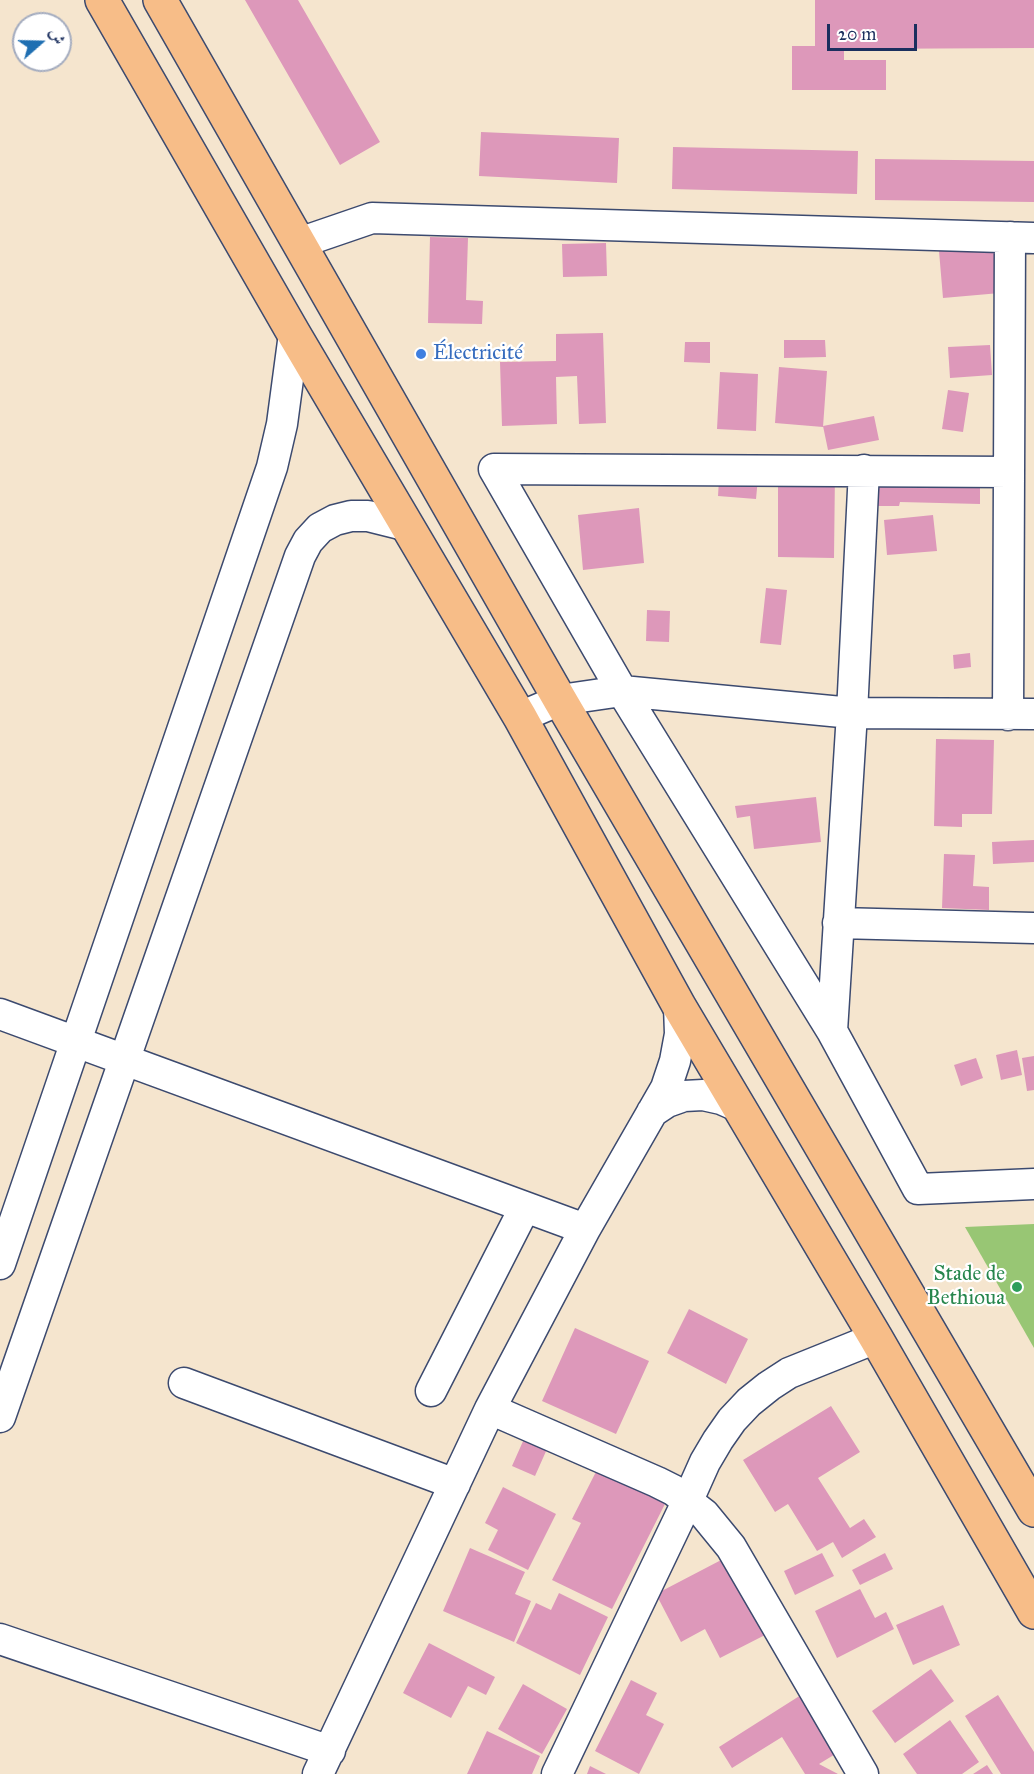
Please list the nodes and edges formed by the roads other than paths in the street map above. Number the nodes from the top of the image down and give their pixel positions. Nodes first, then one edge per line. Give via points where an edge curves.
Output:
1 (102, 0) edge
2 (160, 0) edge
3 (1022, 238) edge
4 (299, 243) junction
5 (294, 334) junction
6 (864, 470) junction
7 (1009, 472) junction
8 (408, 526) junction
9 (622, 691) junction
10 (560, 700) junction
11 (852, 713) junction
12 (1021, 715) edge
13 (520, 717) junction
14 (838, 922) junction
15 (1034, 928) edge
16 (679, 1006) junction
17 (0, 1014) edge
18 (832, 1031) junction
19 (76, 1042) junction
20 (125, 1059) junction
21 (737, 1106) junction
22 (652, 1112) junction
23 (1034, 1184) edge
24 (525, 1207) junction
25 (585, 1229) junction
26 (0, 1264) edge
27 (876, 1338) junction
28 (184, 1383) dead end
29 (431, 1391) dead end
30 (490, 1409) junction
31 (0, 1417) edge
32 (455, 1484) junction
33 (688, 1500) junction
34 (1034, 1510) edge
35 (1034, 1612) edge
36 (0, 1639) edge
37 (324, 1762) edge
38 (860, 1772) edge
39 (557, 1774) edge

1 - 5 main road
2 - 4 main road
3 - 4 street via 372,218
3 - 7 street
4 - 10 main road
5 - 8 main road
5 - 19 street via 272,467
6 - 7 street
6 - 9 street via 494,469
6 - 11 street
7 - 12 street
8 - 13 main road
8 - 20 street via 368,516 334,520 320,528 300,556
9 - 10 street
9 - 11 street
9 - 18 street
10 - 13 street
10 - 34 main road
11 - 12 street
11 - 14 street
13 - 16 main road
14 - 15 street
14 - 18 street
16 - 21 main road
16 - 22 street via 680,1034 675,1061
17 - 19 street
18 - 23 street via 918,1189
19 - 20 street
19 - 26 street
20 - 24 street
20 - 31 street
21 - 22 street via 703,1095 684,1096
21 - 27 main road
22 - 25 street
24 - 25 street
24 - 29 street
25 - 30 street
27 - 33 street via 789,1373 749,1402 718,1440
27 - 35 main road
28 - 32 street
30 - 32 street
30 - 33 street via 657,1482
32 - 37 street
33 - 38 street via 719,1529 731,1547
33 - 39 street
36 - 37 street

